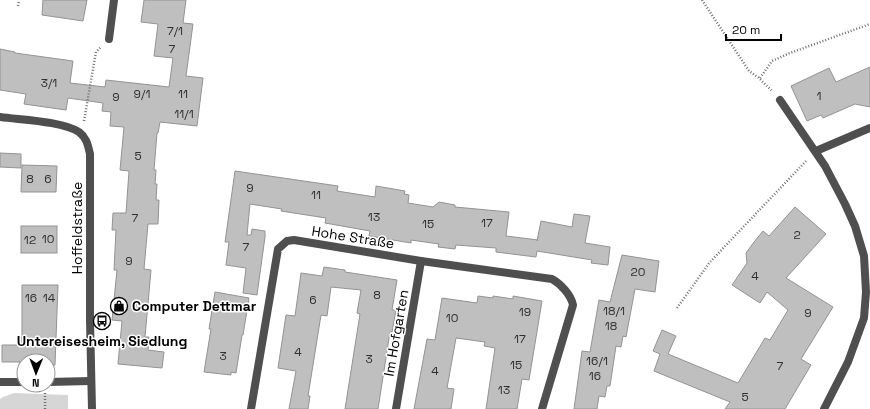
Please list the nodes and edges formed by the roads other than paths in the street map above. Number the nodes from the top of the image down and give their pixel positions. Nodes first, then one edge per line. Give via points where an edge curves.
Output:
1 (114, 0) edge
2 (109, 39) road end
3 (780, 100) road end
4 (0, 117) edge
5 (870, 128) edge
6 (816, 151) junction
7 (421, 261) junction
8 (867, 318) edge
9 (91, 381) junction
10 (0, 382) edge
11 (16, 382) edge
12 (56, 382) edge
13 (92, 409) edge
14 (251, 409) edge
15 (396, 409) edge
16 (542, 409) edge
17 (824, 409) edge

1 - 2 street
3 - 6 street
4 - 9 street, Hoffeldstraße via 69,127 80,133 87,141 90,154
5 - 6 street
6 - 8 street via 855,226 864,256
7 - 14 street, Hohe Straße via 294,240 282,244 278,249
7 - 15 street, Im Hofgarten
7 - 16 street, Hohe Straße via 552,279 563,288 573,305
8 - 17 street
9 - 12 street
9 - 13 street, Hoffeldstraße
10 - 11 street

